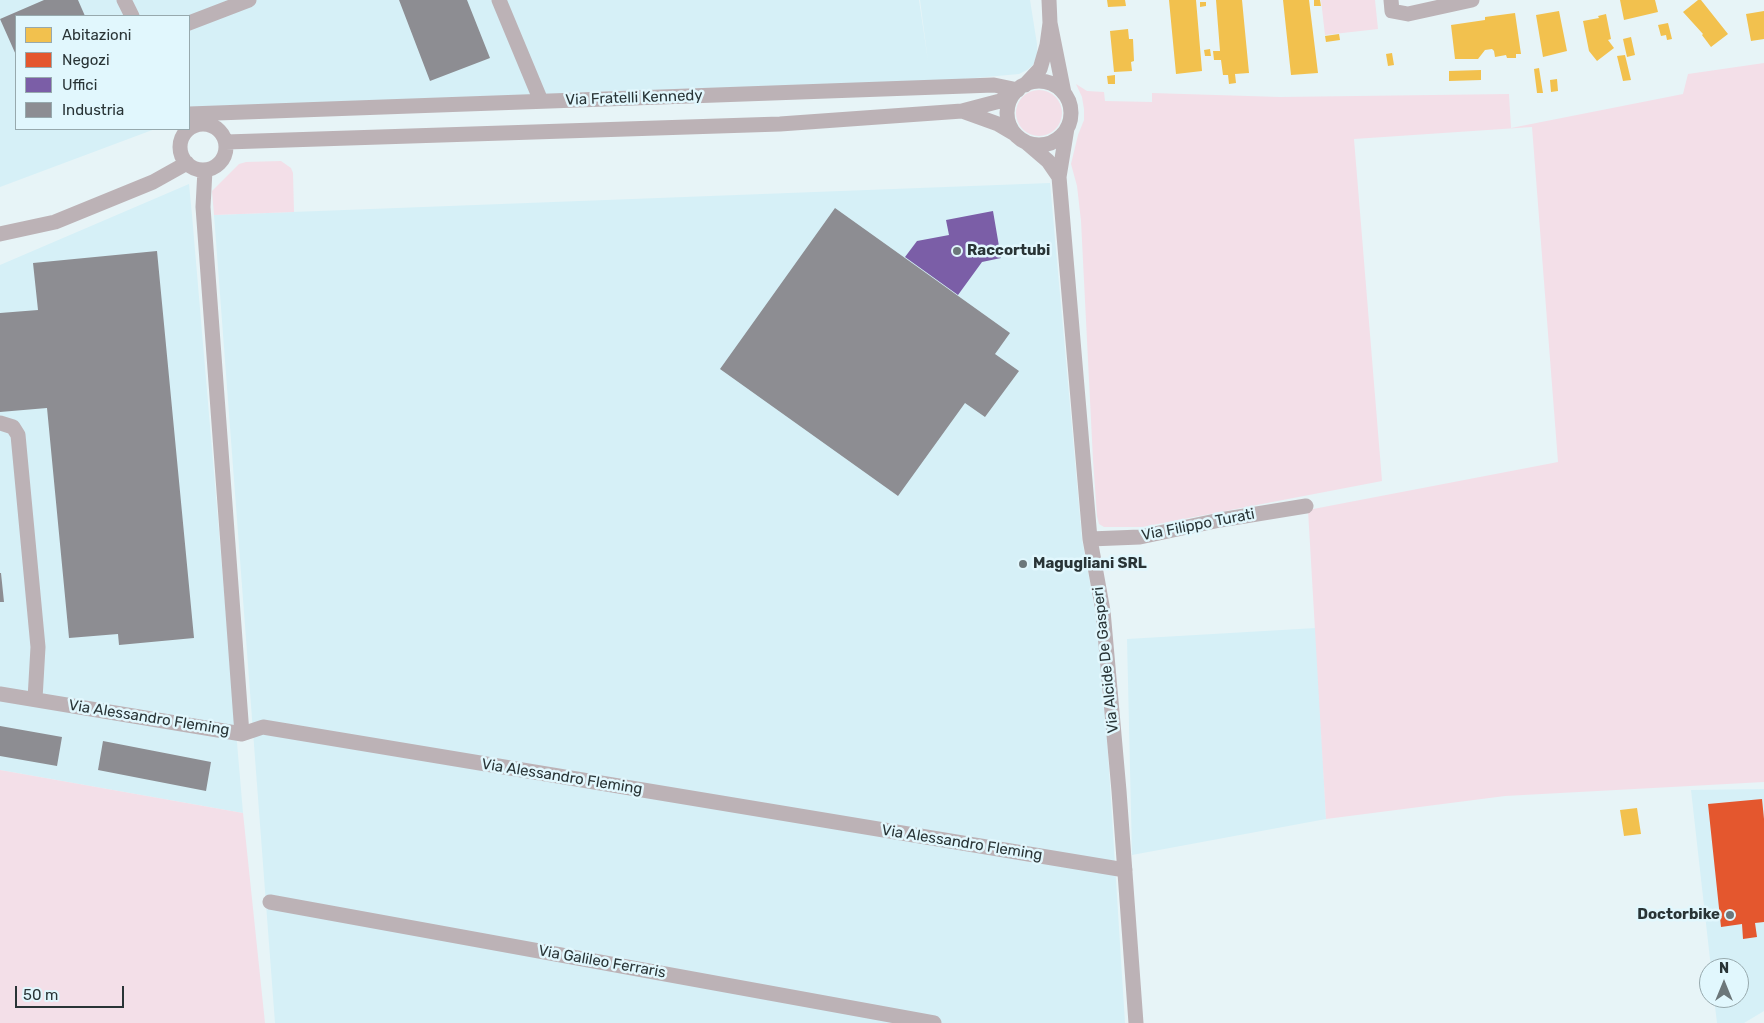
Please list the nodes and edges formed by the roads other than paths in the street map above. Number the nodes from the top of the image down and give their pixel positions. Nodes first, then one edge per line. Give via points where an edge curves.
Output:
1 (124, 0) edge
2 (248, 0) edge
3 (500, 0) edge
4 (1049, 0) edge
5 (1391, 0) edge
6 (1472, 0) edge
7 (132, 15) edge
8 (190, 23) edge
9 (1050, 23) junction
10 (1022, 87) junction
11 (1064, 94) junction
12 (541, 102) junction
13 (962, 111) junction
14 (190, 122) edge
15 (1068, 128) junction
16 (186, 130) edge
17 (1020, 138) junction
18 (226, 142) junction
19 (187, 163) junction
20 (205, 170) junction
21 (1059, 177) junction
22 (0, 234) edge
23 (0, 424) edge
24 (1306, 506) dead end
25 (1090, 539) junction
26 (0, 694) edge
27 (34, 699) junction
28 (242, 734) junction
29 (1125, 870) junction
30 (270, 902) dead end
31 (934, 1023) edge
32 (1136, 1023) edge

1 - 7 street
2 - 8 street
3 - 12 street
4 - 9 street
5 - 6 street via 1392,11 1408,14
9 - 10 street via 1040,69
9 - 11 street
10 - 11 street via 1033,82 1050,83
10 - 12 street, Via Fratelli Kennedy via 994,85
10 - 13 street, Via Fratelli Kennedy via 1000,100
10 - 17 street via 1008,106 1010,125
11 - 15 street via 1071,110
12 - 14 street, Via Fratelli Kennedy
13 - 17 street, Via Fratelli Kennedy via 998,124
13 - 18 street, Via Fratelli Kennedy via 780,124
14 - 18 street via 211,125 218,129
15 - 17 street via 1054,142 1044,145
15 - 21 street, Via Alcide De Gasperi
16 - 19 street via 180,150
17 - 21 street via 1036,149
18 - 20 street via 222,161
19 - 20 street
19 - 22 street via 153,182 55,222
20 - 28 street via 203,217
21 - 25 street, Via Alcide De Gasperi
23 - 27 street via 13,427 18,435 38,647
24 - 25 street, Via Filippo Turati via 1140,537
25 - 29 street, Via Alcide De Gasperi via 1103,611
26 - 27 street, Via Alessandro Fleming
27 - 28 street, Via Alessandro Fleming
28 - 29 street, Via Alessandro Fleming via 263,727
29 - 32 street, Via Alcide De Gasperi
30 - 31 street, Via Galileo Ferraris

